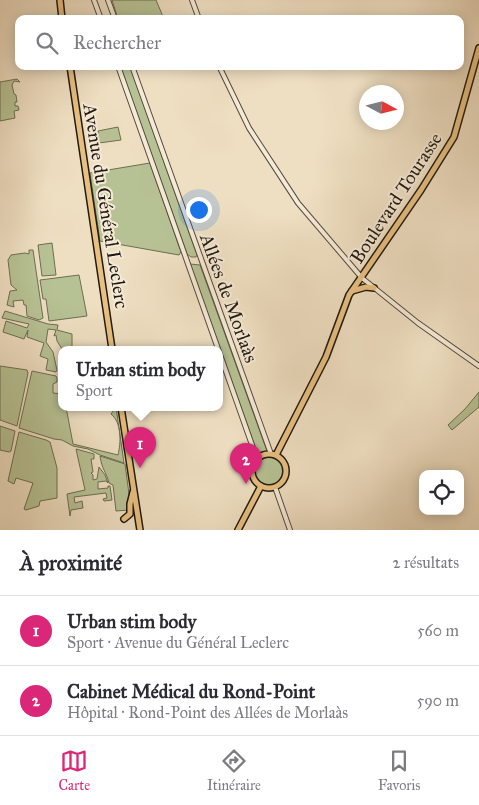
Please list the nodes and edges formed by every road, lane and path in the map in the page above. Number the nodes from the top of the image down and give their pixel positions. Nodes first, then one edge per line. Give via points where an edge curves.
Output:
1 (60, 0) edge
2 (94, 0) edge
3 (108, 0) edge
4 (192, 0) edge
5 (62, 15) edge
6 (100, 15) edge
7 (114, 15) edge
8 (198, 15) edge
9 (479, 48) edge
10 (71, 70) edge
11 (119, 70) edge
12 (133, 70) edge
13 (221, 70) edge
14 (362, 278) junction
15 (374, 288) junction
16 (352, 291) junction
17 (112, 346) edge
18 (217, 346) edge
19 (223, 363) edge
20 (479, 366) edge
21 (122, 411) edge
22 (273, 454) junction
23 (257, 459) junction
24 (261, 486) junction
25 (275, 487) junction
26 (134, 489) junction
27 (124, 520) dead end
28 (140, 530) edge
29 (238, 530) edge
30 (290, 530) edge

1 - 5 main road
2 - 6 street
3 - 7 street
4 - 8 street
9 - 14 main road, Boulevard Tourasse via 454,137
10 - 17 main road, Avenue du Général Leclerc
11 - 18 street
12 - 22 street, Allées de Morlaàs
13 - 14 street via 248,128 298,203
14 - 15 street
14 - 16 main road, Boulevard Tourasse
15 - 16 main road
15 - 20 street
16 - 22 main road, Boulevard Tourasse via 326,358
19 - 23 street
21 - 26 main road
22 - 23 main road via 264,454
22 - 25 main road via 283,461 286,469 284,480
23 - 24 main road via 252,474
24 - 25 main road
24 - 29 main road
25 - 30 street
26 - 27 main road via 130,515
26 - 28 main road

